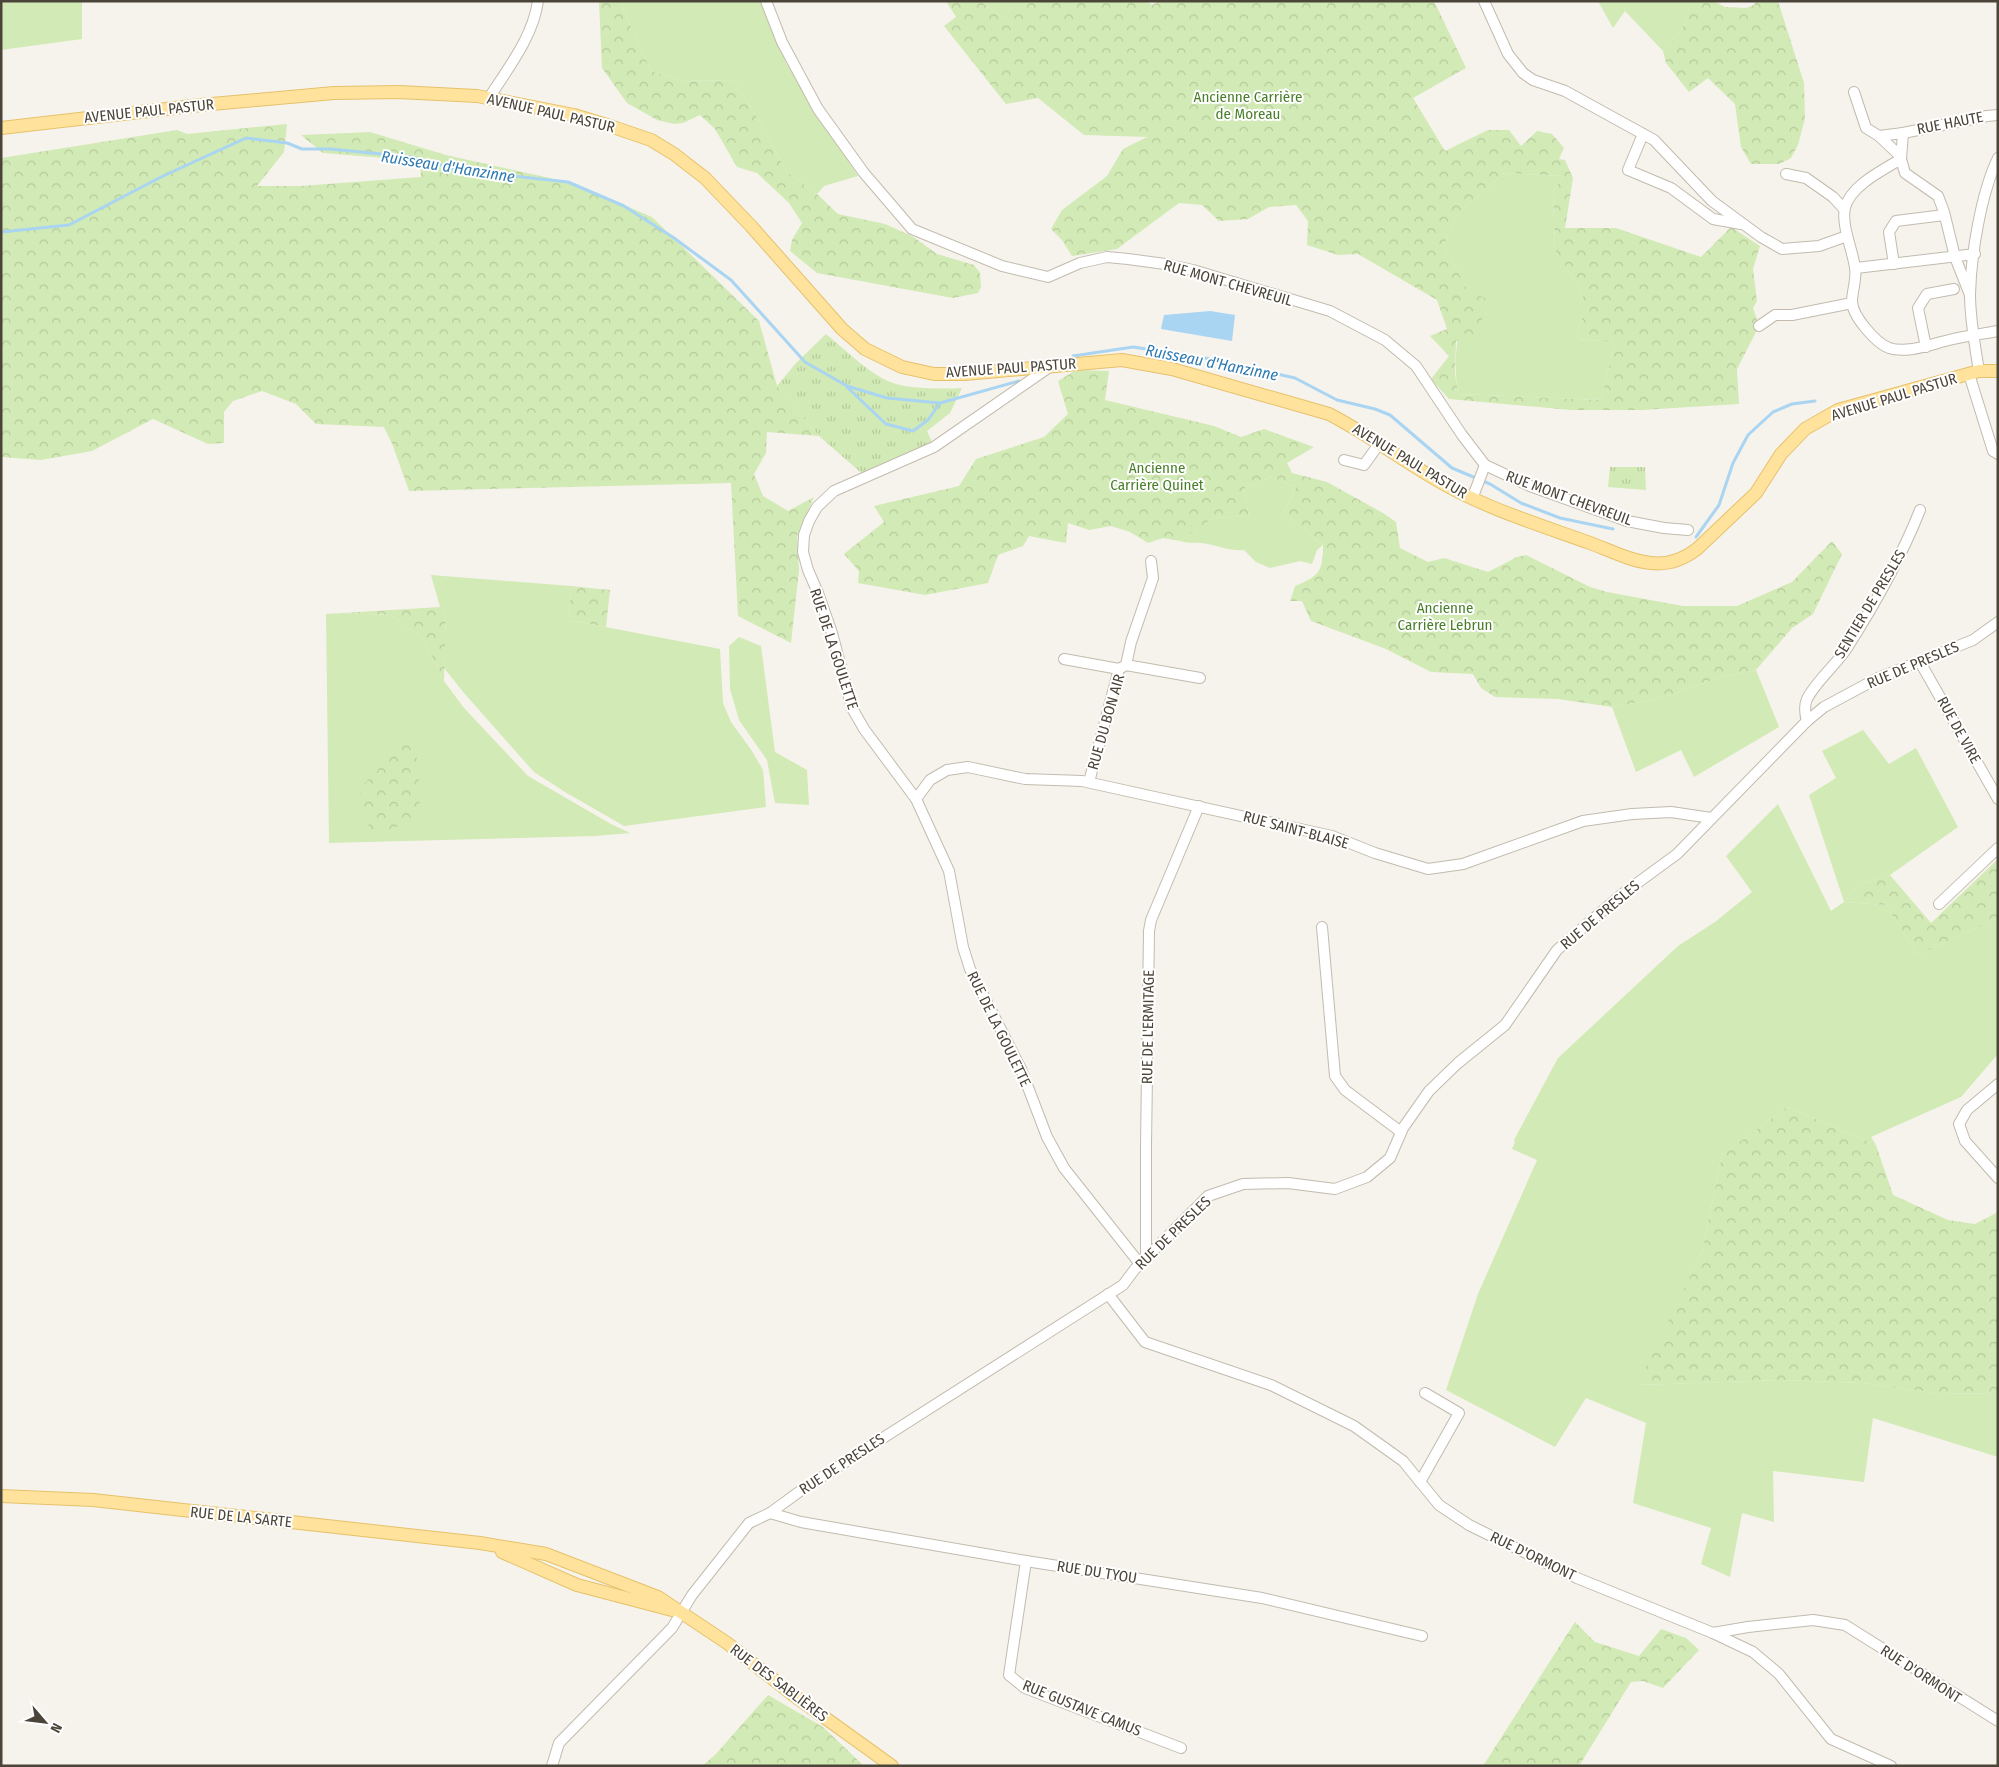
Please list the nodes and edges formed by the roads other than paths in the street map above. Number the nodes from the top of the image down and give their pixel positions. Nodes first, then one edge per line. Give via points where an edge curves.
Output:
1 (538, 1) edge
2 (766, 1) edge
3 (1484, 1) edge
4 (1854, 92) dead end
5 (489, 98) junction
6 (1998, 115) edge
7 (1, 128) edge
8 (1902, 133) junction
9 (1643, 134) junction
10 (1879, 136) junction
11 (1998, 158) edge
12 (1901, 159) junction
13 (1786, 174) dead end
14 (1844, 209) junction
15 (1944, 215) junction
16 (1744, 225) junction
17 (1847, 236) junction
18 (1975, 254) junction
19 (1955, 257) junction
20 (1894, 264) junction
21 (1856, 268) junction
22 (1954, 289) dead end
23 (1970, 295) junction
24 (1852, 303) junction
25 (1759, 326) dead end
26 (1998, 332) edge
27 (1974, 336) junction
28 (1926, 347) junction
29 (1052, 365) junction
30 (1998, 371) edge
31 (1974, 372) junction
32 (1379, 444) junction
33 (1998, 454) edge
34 (1344, 460) dead end
35 (1482, 474) junction
36 (1472, 499) junction
37 (1920, 510) dead end
38 (1688, 530) dead end
39 (1151, 561) dead end
40 (1998, 622) edge
41 (1064, 659) dead end
42 (1920, 662) junction
43 (1123, 667) junction
44 (1200, 678) dead end
45 (1807, 721) junction
46 (1089, 782) junction
47 (916, 799) junction
48 (1998, 799) edge
49 (1199, 806) junction
50 (1711, 818) junction
51 (1998, 848) edge
52 (1939, 904) dead end
53 (1322, 927) dead end
54 (1998, 1084) edge
55 (1402, 1132) junction
56 (1998, 1178) edge
57 (1143, 1261) junction
58 (1108, 1294) junction
59 (1425, 1393) dead end
60 (1420, 1482) junction
61 (1, 1496) edge
62 (770, 1513) junction
63 (480, 1543) junction
64 (546, 1554) junction
65 (1026, 1561) junction
66 (542, 1568) junction
67 (627, 1591) junction
68 (682, 1612) junction
69 (1714, 1634) junction
70 (1422, 1636) dead end
71 (1998, 1721) edge
72 (1181, 1748) dead end
73 (877, 1760) edge
74 (552, 1766) edge
75 (892, 1766) edge
76 (1891, 1766) edge

1 - 5 street via 531,27
2 - 35 street, RUE MONT CHEVREUIL via 782,42 818,109 864,173 912,229 1002,266 1048,277 1080,262 1107,257 1128,259 1193,270 1330,311 1385,340 1416,366 1462,435
3 - 9 street via 1508,54 1523,73 1565,91
4 - 10 street via 1866,128
5 - 7 main road, AVENUE PAUL PASTUR via 399,92 334,93
5 - 29 main road, AVENUE PAUL PASTUR via 574,115 614,127 651,140 674,154 705,178 842,329 865,349 893,363 934,374
6 - 8 street, RUE HAUTE
8 - 10 street, RUE HAUTE
8 - 12 street
9 - 16 street via 1654,140 1712,201
9 - 16 street via 1628,170 1671,188 1713,219
10 - 12 street
11 - 18 street via 1989,177
12 - 14 street via 1863,183
12 - 15 street via 1905,173 1938,196
13 - 14 street via 1806,178
14 - 17 street
15 - 19 street
15 - 20 street via 1896,221 1889,232
16 - 17 street via 1782,249 1820,246
17 - 21 street
18 - 19 street
18 - 23 street
19 - 20 street
19 - 23 street
20 - 21 street
21 - 24 street
22 - 28 street via 1927,294 1918,308
23 - 27 street
24 - 25 street via 1792,315 1775,315
24 - 28 street via 1860,320 1879,343 1891,349
26 - 27 street
27 - 28 street
27 - 31 street
29 - 32 main road, AVENUE PAUL PASTUR via 1122,360 1172,368 1328,414
29 - 47 street, RUE DE LA GOULETTE via 934,447 834,491 817,507 804,535 803,552 832,633 852,708
30 - 31 main road, AVENUE PAUL PASTUR
31 - 33 street via 1993,451
31 - 36 main road, AVENUE PAUL PASTUR via 1838,410 1804,429 1781,454 1756,493 1692,553 1671,562 1651,563 1632,558
32 - 34 street via 1364,465
32 - 36 main road, AVENUE PAUL PASTUR
35 - 36 street
35 - 38 street, RUE MONT CHEVREUIL via 1530,486 1627,521
37 - 45 street, SENTIER DE PRESLES via 1890,574 1846,649 1807,699
39 - 43 street, RUE DU BON AIR via 1154,578
40 - 42 street, RUE DE PRESLES via 1973,640
41 - 43 street
42 - 45 street, RUE DE PRESLES via 1878,678 1824,707
42 - 48 street, RUE DE VIRE
43 - 44 street
43 - 46 street, RUE DU BON AIR
45 - 50 street, RUE DE PRESLES
46 - 47 street, RUE SAINT-BLAISE via 1025,779 968,767 947,770 930,780
46 - 49 street, RUE SAINT-BLAISE
47 - 57 street, RUE DE LA GOULETTE via 949,871 970,969 1021,1069 1047,1137 1064,1168
49 - 50 street, RUE SAINT-BLAISE via 1332,836 1375,853 1428,868 1462,864 1583,820 1671,812
49 - 57 street, RUE DE L'ERMITAGE via 1151,920
50 - 55 street, RUE DE PRESLES via 1677,854 1621,895 1557,950 1505,1025 1458,1062 1429,1091
51 - 52 street
53 - 55 street via 1334,1076 1345,1090
54 - 56 street via 1967,1110 1959,1124 1965,1141
55 - 57 street, RUE DE PRESLES via 1390,1158 1367,1177 1335,1189 1288,1183 1243,1184 1208,1196
57 - 58 street, RUE DE PRESLES via 1122,1286
58 - 60 street, RUE D'ORMONT via 1145,1342 1271,1385 1354,1426 1403,1461
58 - 62 street, RUE DE PRESLES
59 - 60 street via 1459,1414
60 - 69 street, RUE D'ORMONT via 1439,1505 1469,1525 1577,1578
61 - 63 main road, RUE DE LA SARTE via 93,1500
62 - 65 street, RUE DU TYOU via 801,1522
62 - 68 street, RUE DE PRESLES via 750,1523
63 - 64 main road, RUE DE LA SARTE
63 - 66 main road, RUE DE LA SARTE
64 - 66 main road
64 - 67 main road, RUE DE LA SARTE
65 - 70 street, RUE DU TYOU via 1262,1598
65 - 72 street, RUE GUSTAVE CAMUS via 1009,1676 1025,1688
66 - 67 main road, RUE DE LA SARTE via 576,1584
67 - 68 main road, RUE DE LA SARTE via 658,1597
68 - 73 main road, RUE DES SABLIÈRES via 727,1643
68 - 74 street, RUE DE PRESLES via 672,1628 559,1743
69 - 71 street, RUE D'ORMONT via 1812,1620 1846,1625
69 - 76 street via 1753,1652 1779,1674 1831,1739
73 - 75 main road, RUE DES SABLIÈRES

